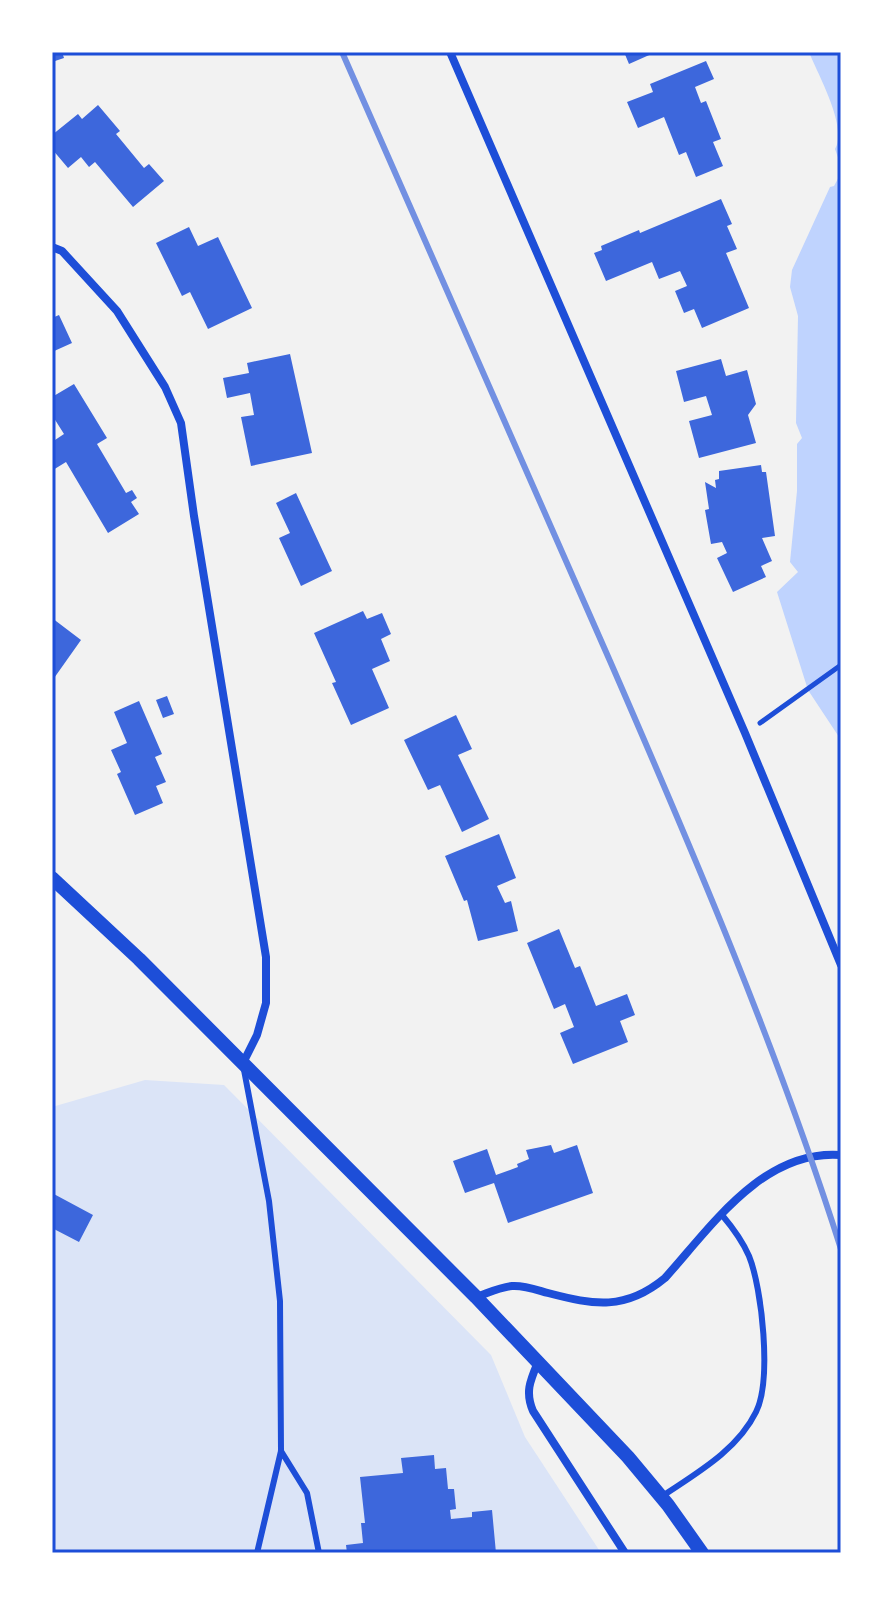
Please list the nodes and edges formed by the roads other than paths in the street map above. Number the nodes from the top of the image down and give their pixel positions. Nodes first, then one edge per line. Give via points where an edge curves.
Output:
1 (450, 52) edge
2 (52, 247) edge
3 (52, 878) edge
4 (841, 965) edge
5 (243, 1063) junction
6 (841, 1155) edge
7 (722, 1215) junction
8 (476, 1297) junction
9 (538, 1362) junction
10 (281, 1451) junction
11 (661, 1497) junction
12 (257, 1553) edge
13 (319, 1553) edge
14 (625, 1553) edge
15 (702, 1553) edge

1 - 4 street
2 - 5 street via 62,251 117,311 181,423 266,957 266,1003
3 - 5 street
5 - 8 street
5 - 10 lane via 269,1201 280,1301
6 - 7 street via 802,1161 760,1178
7 - 8 street via 665,1278 635,1297 588,1303 510,1286
7 - 11 lane via 739,1236 757,1288 765,1365 757,1411 712,1462
8 - 9 street
9 - 11 street
9 - 14 street via 527,1398
10 - 12 lane
10 - 13 lane via 307,1493
11 - 15 street

